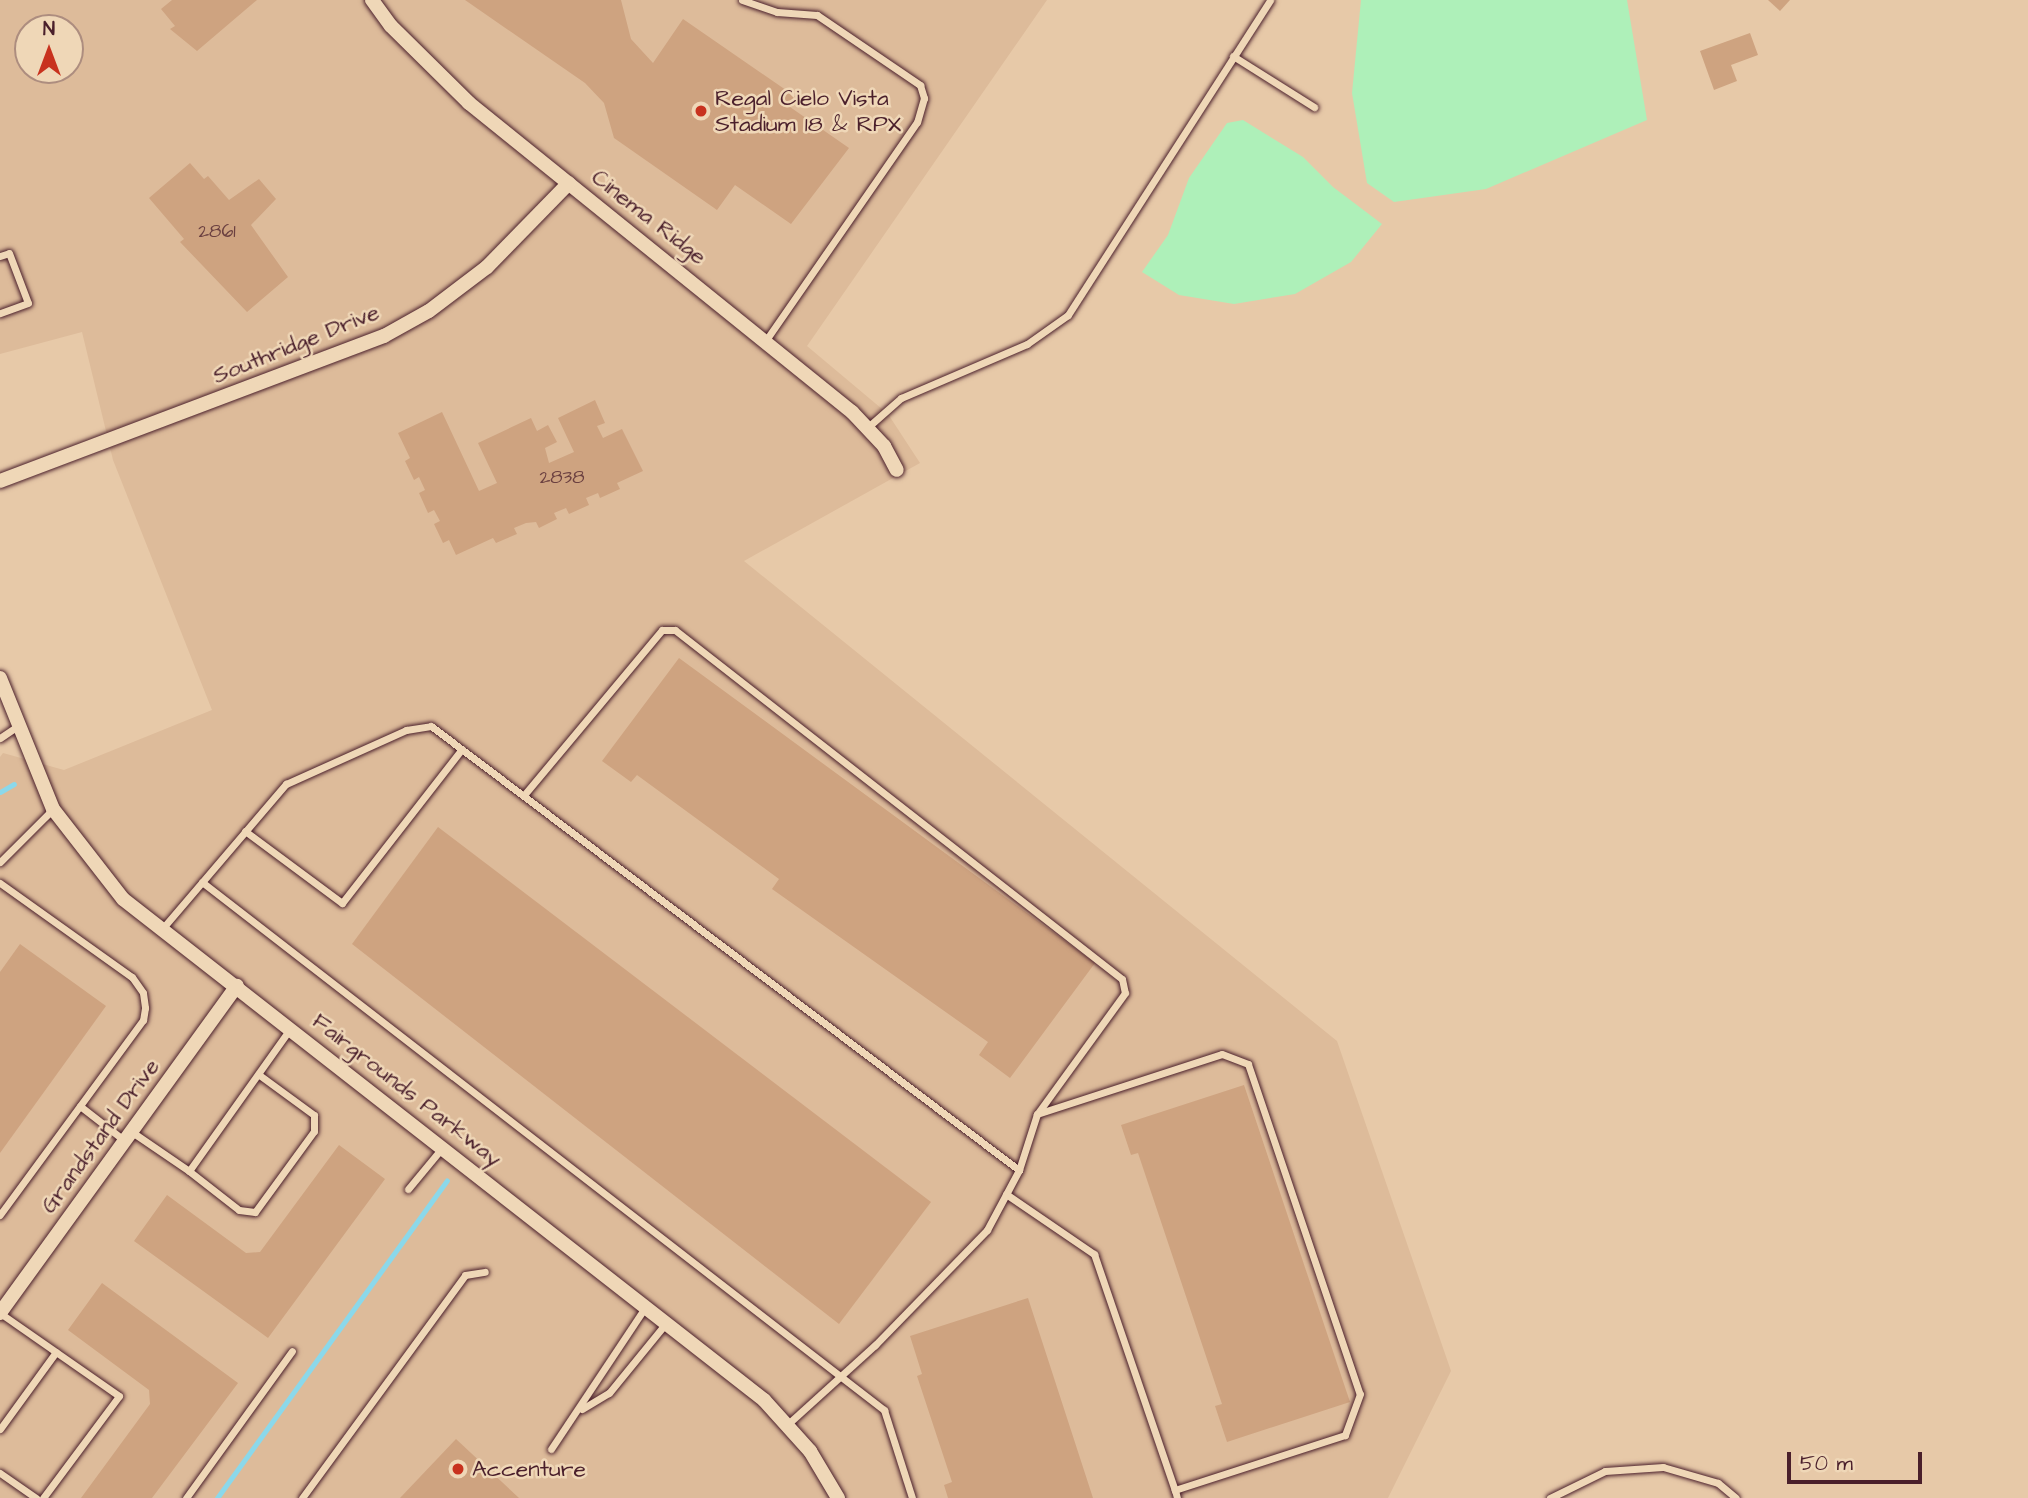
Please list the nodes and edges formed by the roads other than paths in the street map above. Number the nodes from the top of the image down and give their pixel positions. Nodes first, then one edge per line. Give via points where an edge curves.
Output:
1 (372, 0) edge
2 (742, 0) edge
3 (1270, 0) edge
4 (1233, 56) junction
5 (1314, 107) dead end
6 (569, 183) junction
7 (0, 256) edge
8 (0, 313) edge
9 (766, 340) junction
10 (868, 427) junction
11 (897, 470) dead end
12 (0, 481) edge
13 (0, 678) edge
14 (18, 726) junction
15 (0, 737) edge
16 (462, 749) junction
17 (523, 795) junction
18 (53, 809) junction
19 (245, 831) junction
20 (0, 862) edge
21 (202, 882) junction
22 (0, 883) edge
23 (162, 929) junction
24 (237, 986) junction
25 (291, 1028) junction
26 (258, 1074) junction
27 (80, 1106) junction
28 (1037, 1114) junction
29 (128, 1136) junction
30 (443, 1147) junction
31 (1019, 1170) junction
32 (188, 1171) junction
33 (408, 1189) dead end
34 (1006, 1194) junction
35 (0, 1215) edge
36 (485, 1272) dead end
37 (646, 1306) junction
38 (0, 1313) edge
39 (667, 1323) junction
40 (292, 1351) dead end
41 (56, 1352) junction
42 (840, 1378) junction
43 (582, 1409) junction
44 (789, 1424) junction
45 (0, 1429) edge
46 (551, 1449) dead end
47 (0, 1473) edge
48 (1176, 1494) edge
49 (36, 1498) edge
50 (43, 1498) edge
51 (186, 1498) edge
52 (302, 1498) edge
53 (838, 1498) edge
54 (912, 1498) edge
55 (1550, 1498) edge
56 (1737, 1498) edge

1 - 6 street, Cinema Ridge via 391,26 460,94
2 - 9 lane via 777,12 817,15 920,86 924,98 918,122
3 - 4 lane
4 - 5 lane
4 - 10 lane via 1068,315 1027,344 901,398
6 - 9 street, Cinema Ridge
6 - 12 street, Southridge Drive via 487,267 429,311 384,336
7 - 8 lane via 9,253 28,303
9 - 10 street, Cinema Ridge
10 - 11 street, Cinema Ridge
13 - 14 street, Fairgrounds Parkway
14 - 15 lane
14 - 18 street, Fairgrounds Parkway
16 - 17 lane
16 - 19 lane via 431,726 406,730 286,783
16 - 19 lane via 342,903
17 - 28 lane via 662,630 675,630 1122,979 1125,993
17 - 31 lane
18 - 20 lane
18 - 23 street, Fairgrounds Parkway via 104,878
19 - 21 lane
21 - 23 lane
21 - 42 lane
22 - 27 lane via 132,977 143,993 143,1020
23 - 24 street, Fairgrounds Parkway
24 - 25 street, Fairgrounds Parkway
24 - 29 street, Grandstand Drive
25 - 26 lane
25 - 30 street, Fairgrounds Parkway
26 - 32 lane
26 - 32 lane via 314,1115 314,1131 255,1213 239,1210
27 - 29 lane
27 - 35 lane
28 - 31 lane
28 - 48 lane via 1222,1054 1248,1064 1360,1394 1345,1435
29 - 32 lane
29 - 38 street, Grandstand Drive
30 - 33 lane
30 - 37 street, Fairgrounds Parkway
31 - 34 lane
34 - 42 lane via 987,1230
34 - 48 lane via 1094,1254
36 - 52 lane via 464,1275
37 - 39 street, Fairgrounds Parkway
37 - 43 lane via 595,1380
38 - 41 lane
39 - 43 lane via 609,1393
39 - 44 street, Fairgrounds Parkway
40 - 51 lane
41 - 45 lane
41 - 50 lane via 119,1396
42 - 44 lane
42 - 54 lane via 884,1410
43 - 46 lane
44 - 53 street, Fairgrounds Parkway
47 - 49 lane
55 - 56 lane via 1605,1471 1663,1467 1718,1483

